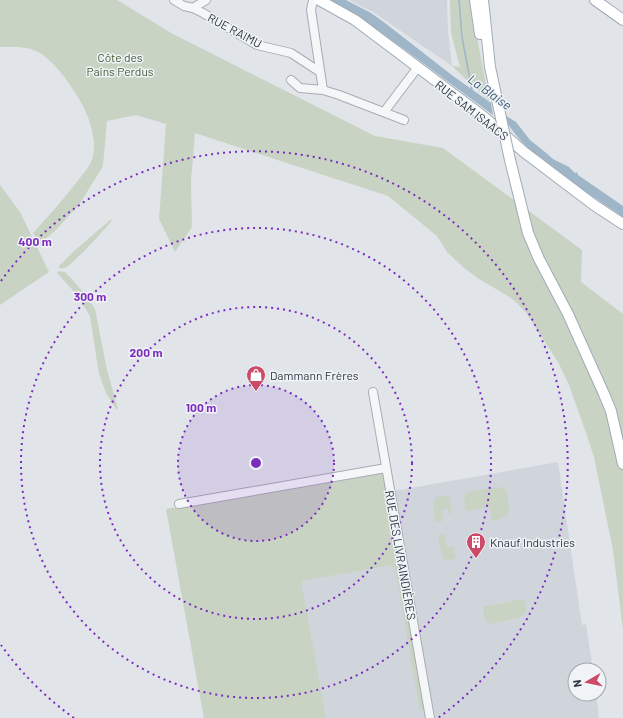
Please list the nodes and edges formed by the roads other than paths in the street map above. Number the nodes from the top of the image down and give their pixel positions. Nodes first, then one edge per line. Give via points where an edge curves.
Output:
1 (174, 0) edge
2 (206, 0) edge
3 (313, 0) edge
4 (319, 0) edge
5 (475, 0) edge
6 (483, 0) edge
7 (595, 0) edge
8 (193, 8) junction
9 (623, 20) edge
10 (488, 65) junction
11 (418, 67) junction
12 (320, 72) junction
13 (291, 80) dead end
14 (323, 90) junction
15 (384, 112) junction
16 (404, 120) dead end
17 (623, 224) edge
18 (373, 392) dead end
19 (623, 464) edge
20 (386, 468) junction
21 (179, 504) dead end
22 (430, 718) edge

1 - 8 street, RUE RAIMU
2 - 8 street
3 - 12 street via 310,10
4 - 11 main road, RUE SAM ISAACS via 355,20
5 - 10 main road
6 - 10 main road
7 - 9 main road
8 - 12 street, RUE RAIMU via 257,45 291,53
10 - 19 main road, bridge via 506,158 528,233 568,314 611,411
11 - 15 street
11 - 17 main road, RUE SAM ISAACS via 484,117 524,152
12 - 14 street
13 - 14 street via 300,88
14 - 15 street
15 - 16 street
18 - 20 street, RUE DES LIVRAINDIÈRES
20 - 21 street
20 - 22 street, RUE DES LIVRAINDIÈRES

